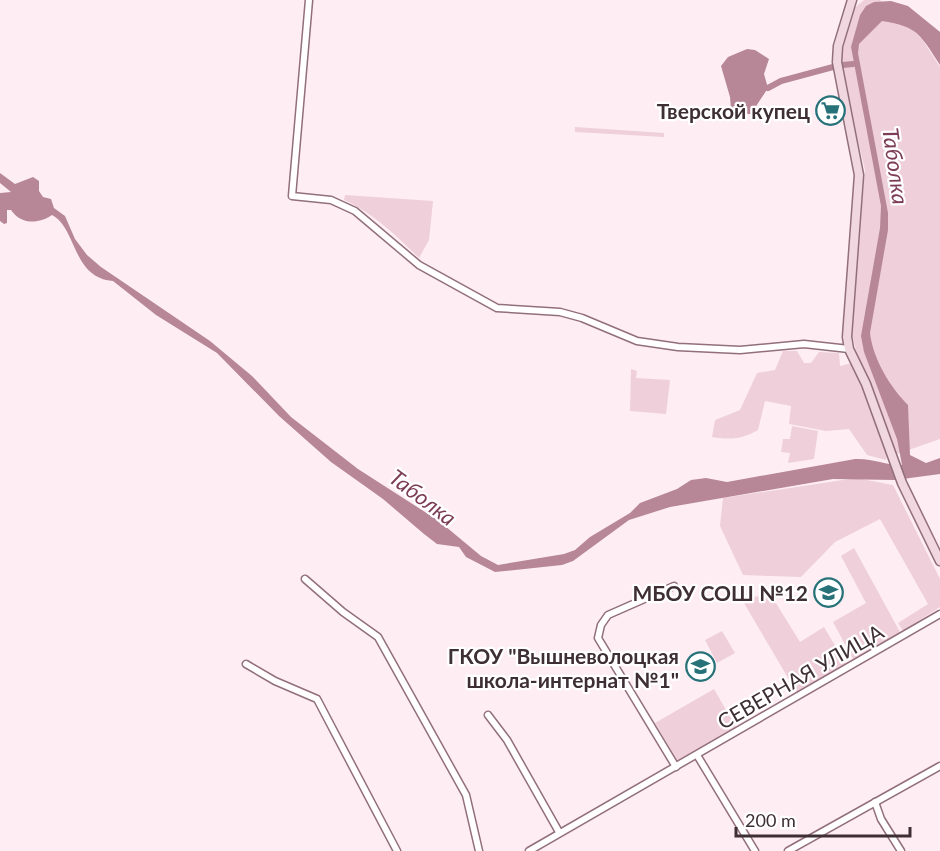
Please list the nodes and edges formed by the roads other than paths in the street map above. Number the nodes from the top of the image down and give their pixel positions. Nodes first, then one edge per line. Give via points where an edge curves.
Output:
1 (309, 0) edge
2 (852, 0) edge
3 (849, 349) junction
4 (940, 561) edge
5 (305, 579) dead end
6 (674, 586) dead end
7 (940, 614) edge
8 (246, 664) dead end
9 (488, 715) dead end
10 (697, 755) junction
11 (940, 766) edge
12 (676, 767) junction
13 (875, 802) junction
14 (559, 832) junction
15 (397, 851) edge
16 (479, 851) edge
17 (529, 851) edge
18 (755, 851) edge
19 (788, 851) edge
20 (901, 851) edge

1 - 3 street via 291,196 331,200 355,211 420,265 497,308 560,312 637,341 678,347 740,350 804,344
2 - 3 street via 837,62 859,175 847,317
3 - 4 street via 902,483
5 - 16 street via 378,637 466,795
6 - 12 street via 608,615 598,638
7 - 10 street, СЕВЕРНАЯ УЛИЦА
8 - 15 street via 317,699
9 - 14 street via 507,740
10 - 12 street, СЕВЕРНАЯ УЛИЦА
10 - 18 street
11 - 13 street
12 - 14 street, СЕВЕРНАЯ УЛИЦА
13 - 19 street
13 - 20 street
14 - 17 street, СЕВЕРНАЯ УЛИЦА

